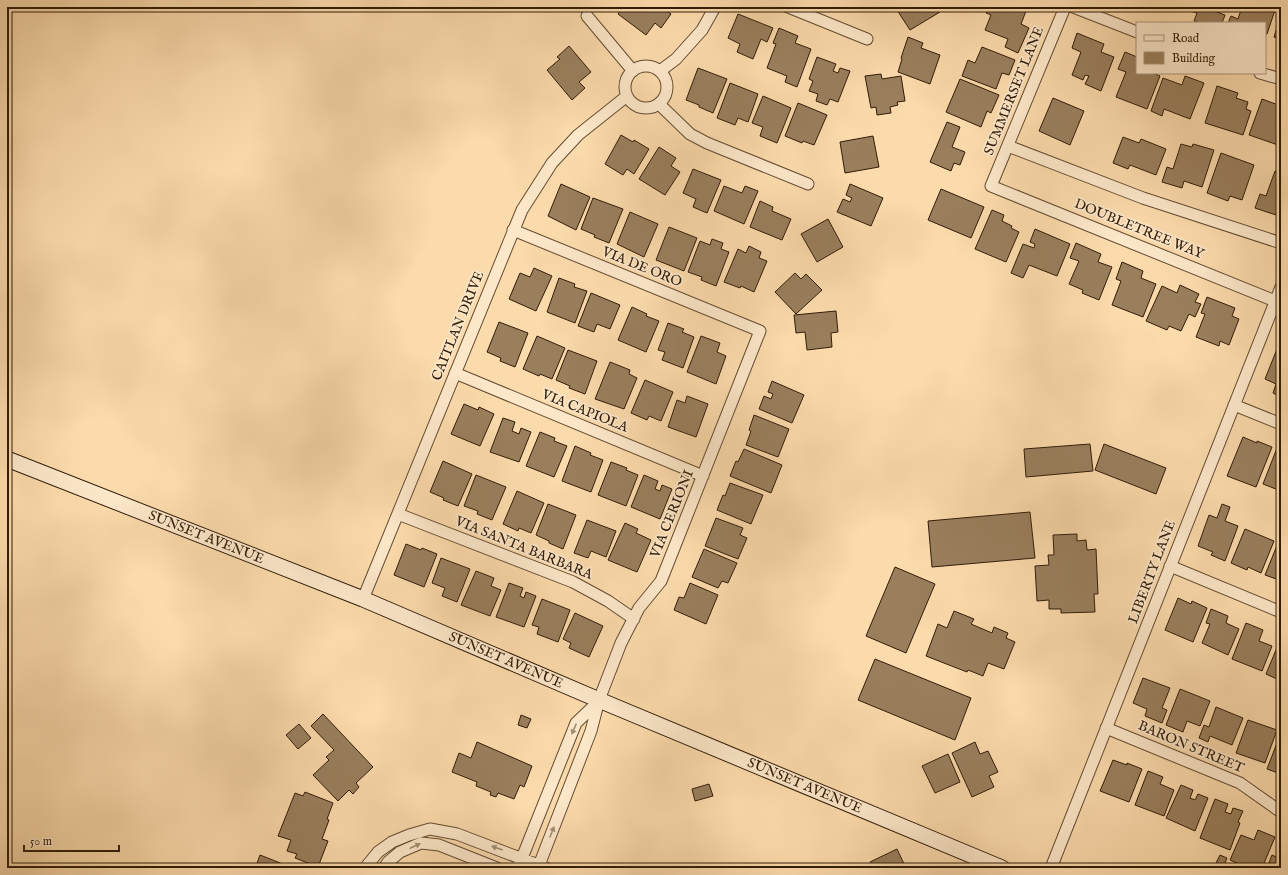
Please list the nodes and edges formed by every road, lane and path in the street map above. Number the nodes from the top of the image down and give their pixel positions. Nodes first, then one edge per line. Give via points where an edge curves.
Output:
1 (715, 7) edge
2 (788, 7) edge
3 (1065, 7) edge
4 (1073, 7) edge
5 (587, 16) dead end
6 (1136, 32) edge
7 (867, 39) dead end
8 (633, 71) junction
9 (660, 71) junction
10 (1264, 74) edge
11 (1281, 79) edge
12 (627, 96) junction
13 (659, 104) junction
14 (1008, 146) junction
15 (808, 184) dead end
16 (991, 186) joint
17 (513, 230) junction
18 (1281, 243) edge
19 (1281, 287) edge
20 (1275, 301) junction
21 (760, 331) joint
22 (455, 373) junction
23 (1234, 405) junction
24 (1281, 424) edge
25 (7, 459) edge
26 (703, 476) junction
27 (398, 514) junction
28 (1170, 566) junction
29 (363, 599) junction
30 (1281, 612) edge
31 (634, 619) junction
32 (599, 700) junction
33 (1106, 728) junction
34 (1281, 812) edge
35 (520, 863) edge
36 (541, 867) edge
37 (365, 868) edge
38 (384, 868) edge
39 (497, 868) edge
40 (1002, 868) edge
41 (1051, 868) edge

1 - 9 street via 702,30 676,59
2 - 7 street
3 - 14 street, SUMMERSET LANE
4 - 6 street
5 - 8 street
8 - 9 street via 650,66
8 - 12 street via 626,82
9 - 13 street via 667,85 666,96
10 - 11 street
12 - 13 street via 641,108
12 - 17 street, CAITLAN DRIVE via 578,136 552,163 522,210
13 - 15 street via 690,134
14 - 16 street, SUMMERSET LANE
14 - 18 street, DOUBLETREE WAY via 1143,198
16 - 20 street, DOUBLETREE WAY
17 - 21 street, VIA DE ORO
17 - 22 street, CAITLAN DRIVE
19 - 20 street, LIBERTY LANE
20 - 23 street, LIBERTY LANE
21 - 26 street, VIA CERIONI
22 - 26 street, VIA CAPIOLA
22 - 27 street, CAITLAN DRIVE
23 - 24 street
23 - 28 street, LIBERTY LANE
25 - 29 main road, SUNSET AVENUE
26 - 31 street, VIA CERIONI via 661,581
27 - 29 street, CAITLAN DRIVE
27 - 31 street, VIA SANTA BARBARA via 573,582
28 - 30 street
28 - 33 street, LIBERTY LANE
29 - 32 main road, SUNSET AVENUE
31 - 32 street, VIA CERIONI via 621,643
32 -> 35 street, VIA CERIONI via 576,723
36 -> 32 street, VIA CERIONI via 592,731
32 - 40 main road, SUNSET AVENUE
33 - 34 street, BARON STREET via 1240,783
33 - 41 street, LIBERTY LANE
35 - 36 street, VIA CERIONI
35 -> 37 street, VIA CERIONI via 457,834 430,829 392,842 378,852
38 -> 39 street via 400,852 421,843 439,845

